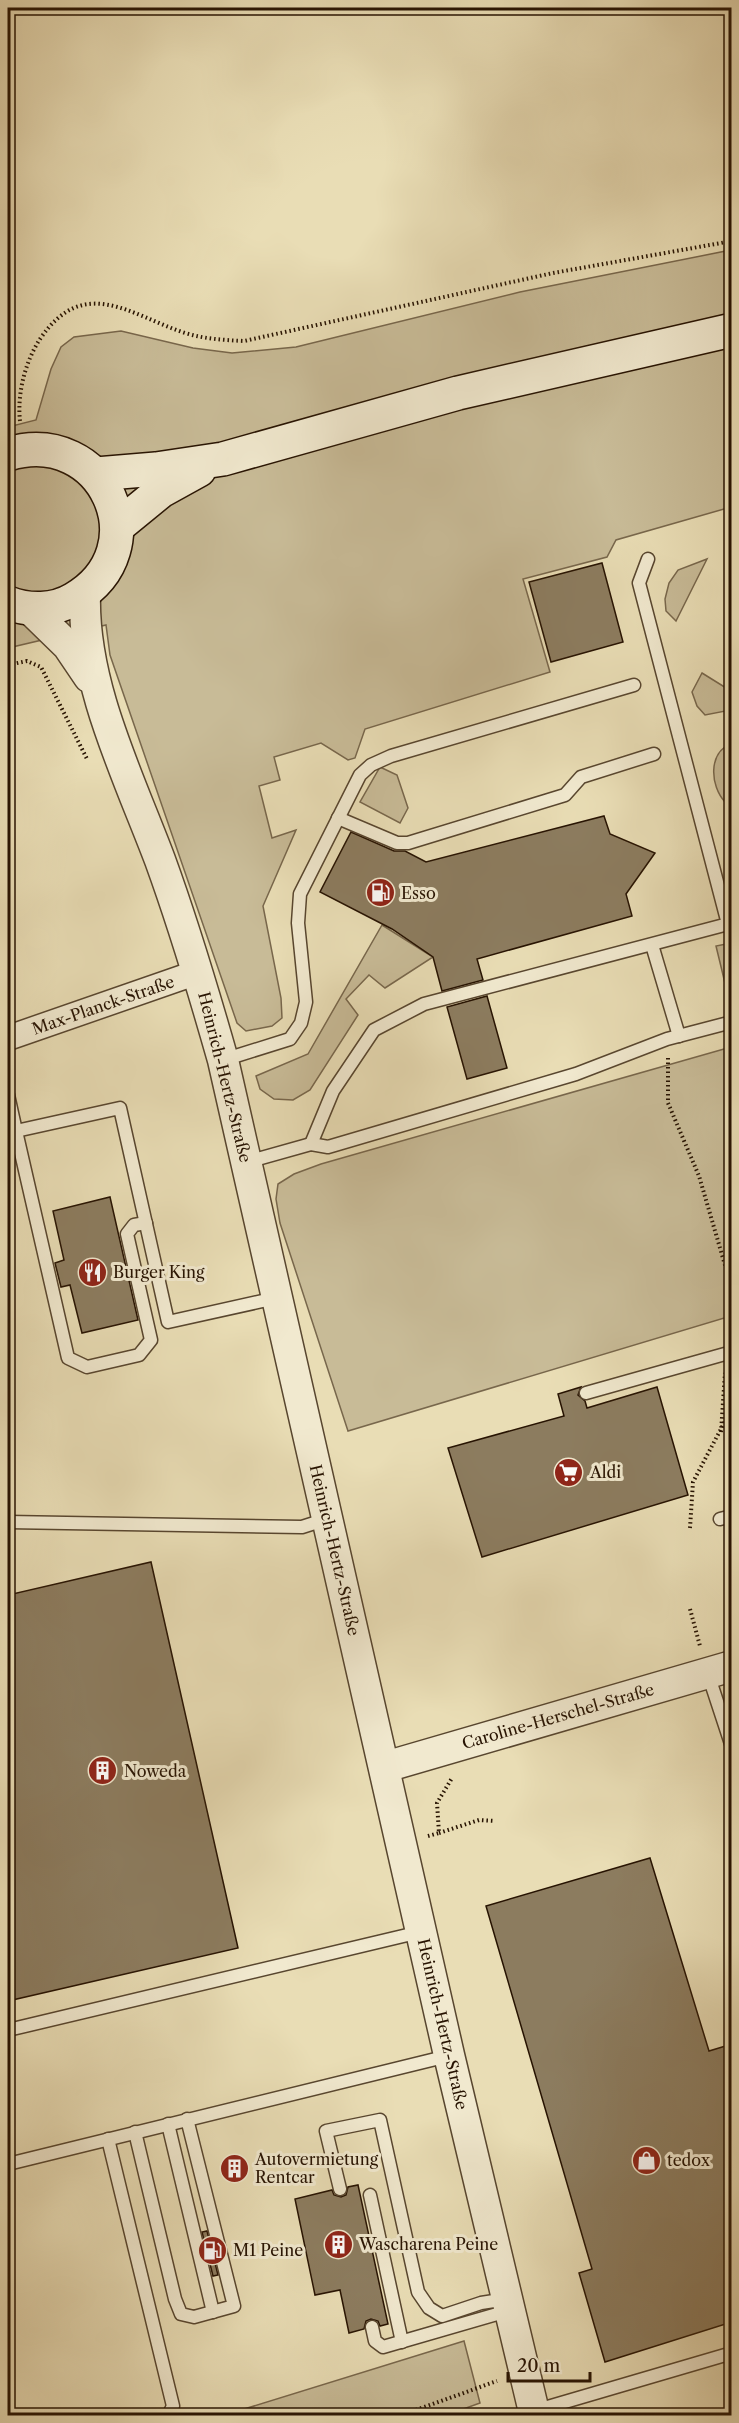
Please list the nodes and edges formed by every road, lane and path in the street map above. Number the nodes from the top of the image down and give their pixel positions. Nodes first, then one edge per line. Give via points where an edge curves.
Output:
1 (732, 241) edge
2 (732, 330) edge
3 (16, 451) edge
4 (224, 459) junction
5 (96, 474) junction
6 (117, 527) junction
7 (648, 559) dead end
8 (85, 593) junction
9 (19, 606) edge
10 (8, 665) edge
11 (634, 685) dead end
12 (56, 692) dead end
13 (99, 696) junction
14 (654, 754) dead end
15 (338, 818) junction
16 (652, 945) junction
17 (198, 972) junction
18 (732, 1022) edge
19 (8, 1038) edge
20 (673, 1038) junction
21 (223, 1060) junction
22 (8, 1095) edge
23 (16, 1131) junction
24 (311, 1144) junction
25 (246, 1162) junction
26 (146, 1223) junction
27 (732, 1289) edge
28 (276, 1298) junction
29 (732, 1352) edge
30 (585, 1394) dead end
31 (732, 1408) edge
32 (328, 1518) junction
33 (8, 1522) edge
34 (690, 1528) dead end
35 (690, 1609) dead end
36 (720, 1669) edge
37 (732, 1747) edge
38 (385, 1767) junction
39 (495, 1821) dead end
40 (439, 1833) dead end
41 (422, 1932) junction
42 (8, 2030) edge
43 (449, 2055) junction
44 (187, 2119) junction
45 (168, 2124) junction
46 (135, 2132) junction
47 (108, 2139) junction
48 (8, 2164) edge
49 (340, 2189) dead end
50 (370, 2195) dead end
51 (509, 2304) junction
52 (213, 2312) junction
53 (372, 2327) dead end
54 (402, 2342) junction
55 (732, 2354) edge
56 (498, 2381) dead end
57 (534, 2413) edge
58 (168, 2415) edge
59 (399, 2415) edge

1 - 3 path via 553,273 244,341 211,340 184,333 116,304 88,302 66,312 48,327 34,348 23,377
2 - 4 main road via 469,390
3 - 5 main road via 44,448 63,453
4 - 5 main road
4 - 6 main road via 161,491
5 - 6 main road via 111,499
6 - 8 main road via 109,564
7 - 16 lane via 639,582 728,924
8 - 9 main road via 59,605
8 - 13 street, Heinrich-Hertz-Straße via 86,642
9 - 13 street, Heinrich-Hertz-Straße via 68,646
10 - 12 path via 27,662 41,667
11 - 15 lane via 371,765 360,776
13 - 17 street, Heinrich-Hertz-Straße
14 - 15 lane via 581,777 565,795 408,843 397,843
15 - 21 lane via 300,894 298,923 306,1002 301,1023 290,1039
16 - 20 lane
16 - 24 lane via 424,1004 374,1030 333,1091
17 - 19 street, Max-Planck-Straße
17 - 21 street, Heinrich-Hertz-Straße
18 - 20 lane
20 - 24 lane via 542,1084 328,1147
20 - 27 path via 668,1103 699,1176
21 - 25 street, Heinrich-Hertz-Straße
22 - 23 lane
23 - 26 lane via 120,1108
23 - 26 lane via 68,1358 87,1367 139,1355 151,1341 127,1234 134,1226
24 - 25 lane
25 - 28 street, Heinrich-Hertz-Straße
26 - 28 lane via 168,1322
28 - 32 street, Heinrich-Hertz-Straße
29 - 30 lane
31 - 34 path via 693,1482
32 - 33 lane via 302,1527
32 - 38 street, Heinrich-Hertz-Straße
35 - 36 path
36 - 37 lane
36 - 38 street, Caroline-Herschel-Straße
38 - 41 street, Heinrich-Hertz-Straße
39 - 40 path via 479,1820
41 - 42 lane
41 - 43 street, Heinrich-Hertz-Straße
43 - 44 lane
43 - 51 street, Heinrich-Hertz-Straße
44 - 45 lane
44 - 52 lane via 234,2306
45 - 46 lane
45 - 52 lane
46 - 47 lane
46 - 52 lane via 181,2314 194,2317
47 - 48 lane
47 - 58 lane via 173,2406
49 - 51 lane via 326,2131 380,2120 418,2292 429,2308 442,2316 482,2303
50 - 54 lane
51 - 54 lane
51 - 57 street, Heinrich-Hertz-Straße
53 - 54 lane via 375,2341 383,2347
55 - 57 lane
56 - 59 path

